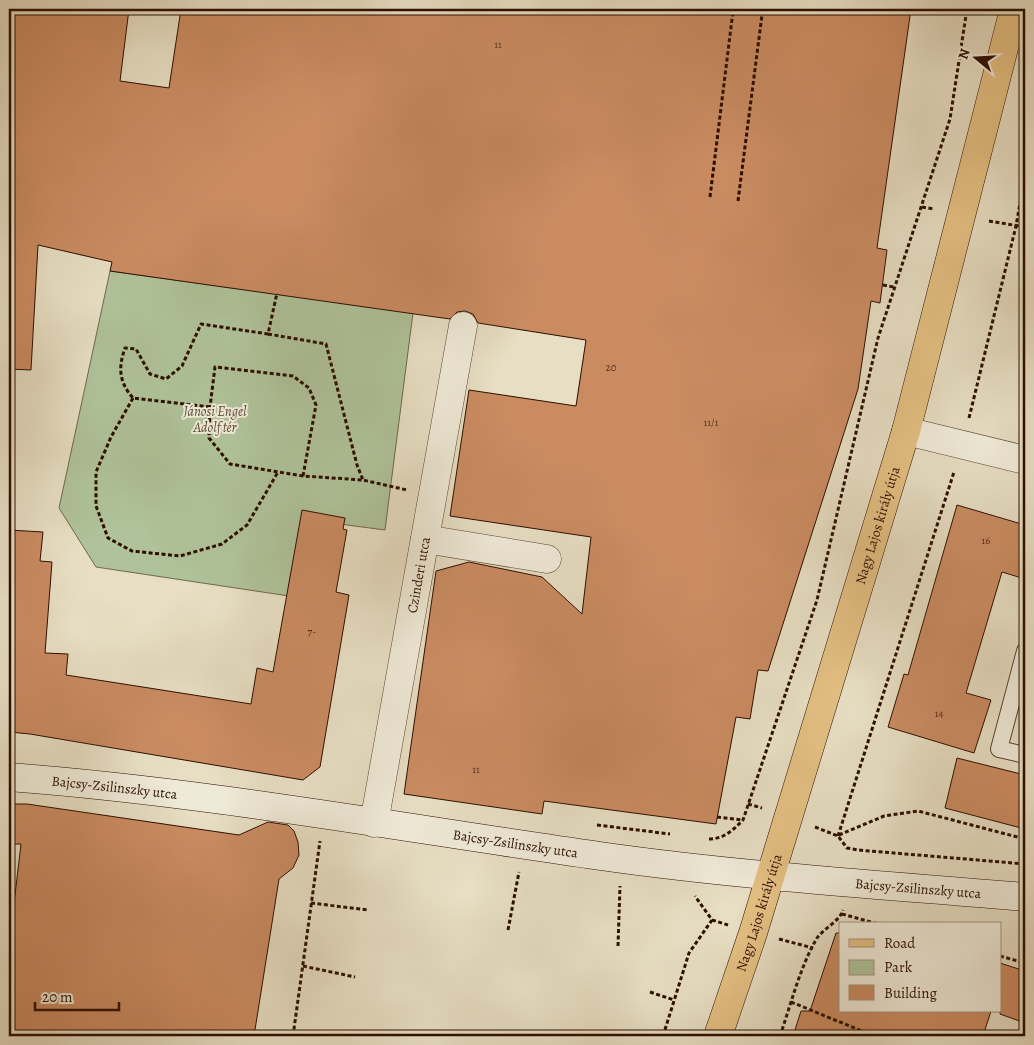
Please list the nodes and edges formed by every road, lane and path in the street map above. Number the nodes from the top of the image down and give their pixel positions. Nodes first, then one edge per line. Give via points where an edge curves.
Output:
1 (967, 9) edge
2 (733, 11) dead end
3 (1015, 12) edge
4 (762, 15) dead end
5 (1025, 175) edge
6 (710, 197) dead end
7 (738, 201) dead end
8 (883, 285) dead end
9 (894, 287) junction
10 (277, 293) dead end
11 (463, 326) dead end
12 (268, 334) junction
13 (133, 398) junction
14 (210, 407) junction
15 (906, 431) junction
16 (963, 445) junction
17 (1025, 460) edge
18 (278, 472) junction
19 (303, 476) junction
20 (363, 480) junction
21 (432, 495) junction
22 (425, 539) junction
23 (547, 559) dead end
24 (1025, 651) edge
25 (1025, 755) edge
26 (9, 777) edge
27 (748, 804) junction
28 (717, 817) dead end
29 (788, 818) junction
30 (374, 823) junction
31 (838, 836) junction
32 (320, 837) dead end
33 (1025, 839) edge
34 (858, 850) junction
35 (520, 864) dead end
36 (1025, 864) edge
37 (770, 874) junction
38 (620, 882) dead end
39 (851, 883) junction
40 (695, 896) dead end
41 (1025, 897) edge
42 (311, 902) junction
43 (368, 910) dead end
44 (842, 914) junction
45 (871, 922) edge
46 (508, 930) dead end
47 (618, 946) dead end
48 (1002, 957) edge
49 (1025, 963) edge
50 (303, 966) junction
51 (355, 977) dead end
52 (650, 992) dead end
53 (674, 1000) junction
54 (791, 1002) junction
55 (293, 1035) edge
56 (311, 1036) edge
57 (663, 1036) edge
58 (718, 1036) edge
59 (780, 1036) edge
60 (874, 1036) edge

1 - 9 path via 950,119
2 - 6 path
3 - 15 main road, Nagy Lajos király útja
4 - 7 path
5 - 16 path via 1016,226
8 - 9 path
9 - 27 path via 878,338 818,600
10 - 12 path
11 - 21 street, Czinderi utca
12 - 13 path via 201,324 182,366 166,378 150,374 136,349 125,348 120,364 125,388
12 - 20 path via 326,344
13 - 14 path
13 - 18 path via 96,472 96,506 108,538 132,552 180,556 222,544 248,525
14 - 18 path via 209,438 230,464
14 - 19 path via 215,367 292,376 308,388 316,406
15 - 16 street
15 - 29 main road, Nagy Lajos király útja
16 - 17 street
16 - 31 path
18 - 19 path
19 - 20 path
20 - 21 path
21 - 22 street, Czinderi utca
22 - 23 street
22 - 30 street, Czinderi utca
24 - 25 lane via 999,749
26 - 30 street, Bajcsy-Zsilinszky utca via 92,783
27 - 28 path via 743,820
27 - 29 path
29 - 31 path
29 - 37 main road, Nagy Lajos király útja
30 - 37 street, Bajcsy-Zsilinszky utca via 602,856
31 - 33 path via 884,816 918,810
31 - 34 path via 847,848
32 - 42 path
34 - 36 path
34 - 39 path
35 - 46 path
37 - 39 street, Bajcsy-Zsilinszky utca
37 - 58 main road, Nagy Lajos király útja via 754,933
38 - 47 path
39 - 41 street, Bajcsy-Zsilinszky utca
39 - 44 path
40 - 53 path via 712,920 689,954
42 - 43 path
42 - 50 path
44 - 45 path
44 - 54 path via 817,938
48 - 49 path
50 - 51 path
50 - 55 path
52 - 53 path
53 - 57 path
54 - 59 path
54 - 60 path
55 - 56 path

